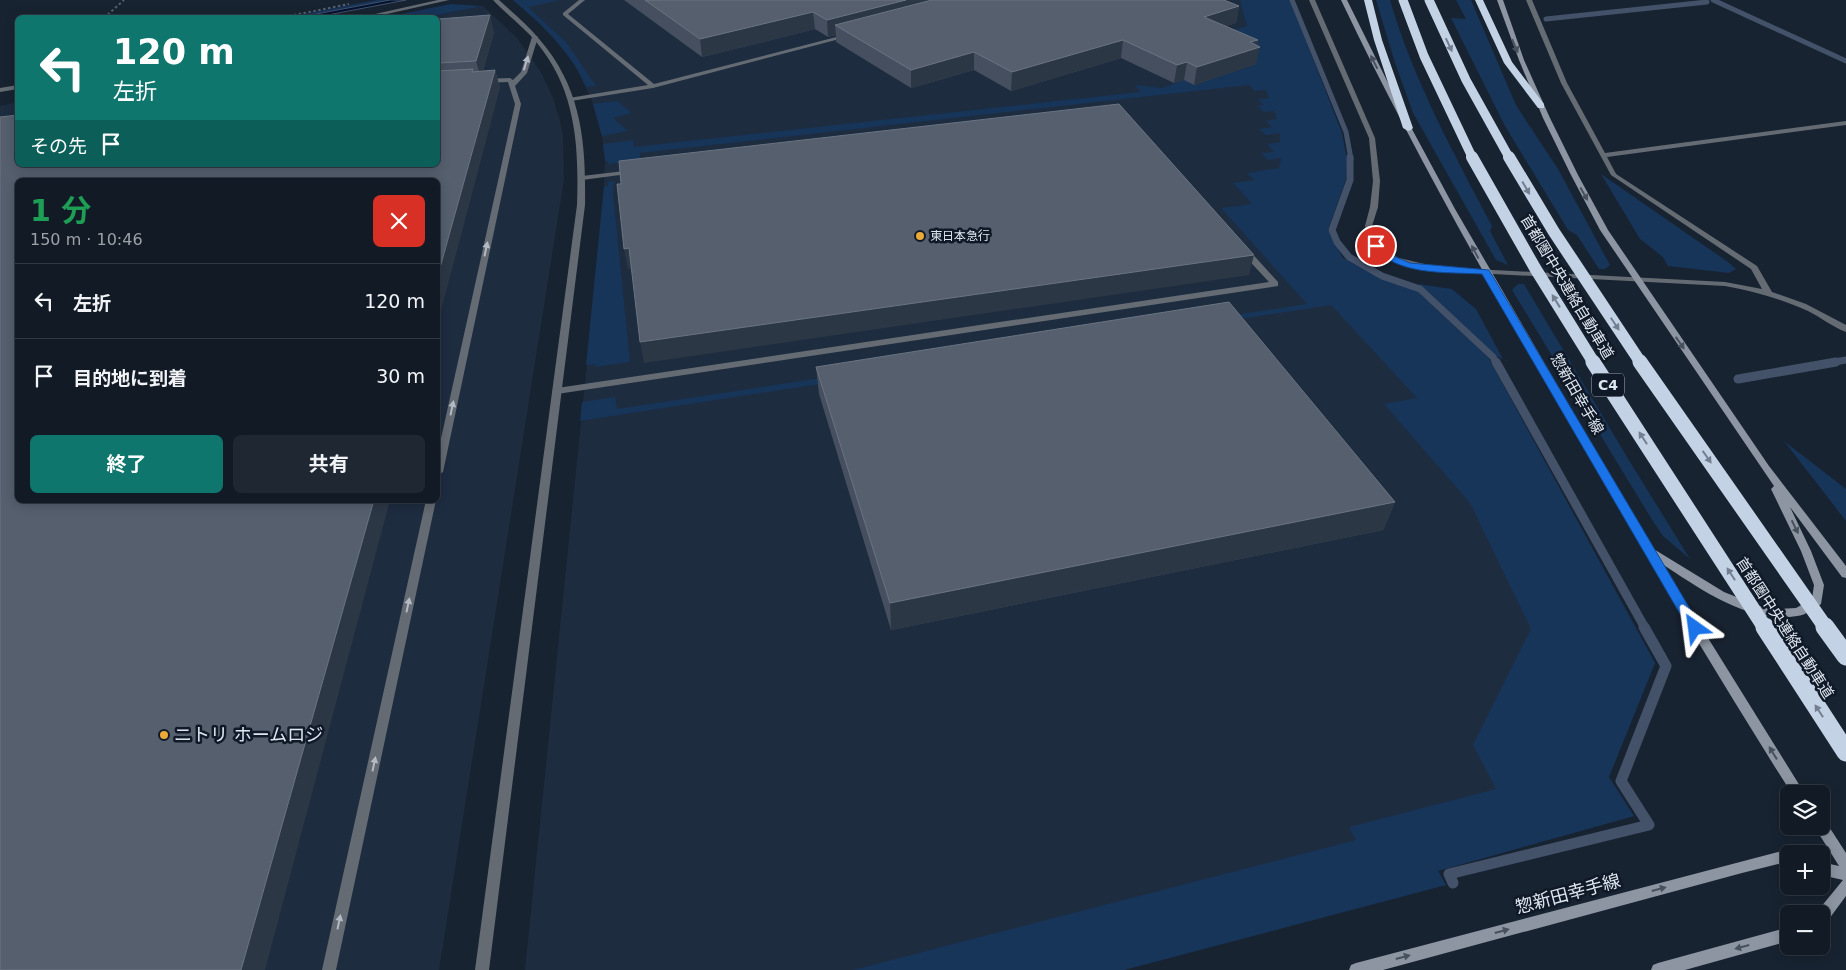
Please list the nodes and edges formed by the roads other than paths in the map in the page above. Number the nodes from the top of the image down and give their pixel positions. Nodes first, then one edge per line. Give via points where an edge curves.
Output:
1 (446, 0) edge
2 (496, 0) edge
3 (582, 0) edge
4 (1312, 0) edge
5 (1344, 0) edge
6 (1368, 0) edge
7 (1403, 0) edge
8 (1429, 0) edge
9 (1479, 0) edge
10 (1500, 0) edge
11 (1529, 0) edge
12 (374, 15) edge
13 (853, 34) edge
14 (535, 37) junction
15 (474, 82) edge
16 (512, 86) junction
17 (653, 86) junction
18 (15, 88) edge
19 (0, 90) edge
20 (571, 99) junction
21 (1542, 106) junction
22 (1846, 123) edge
23 (1408, 128) junction
24 (1603, 155) junction
25 (644, 171) edge
26 (582, 178) junction
27 (1236, 241) edge
28 (1485, 272) junction
29 (1636, 279) junction
30 (1768, 292) junction
31 (1846, 330) edge
32 (557, 391) junction
33 (440, 463) edge
34 (1766, 468) junction
35 (431, 503) edge
36 (1648, 549) junction
37 (1846, 574) edge
38 (1846, 656) edge
39 (1846, 752) edge
40 (1793, 785) edge
41 (1826, 835) edge
42 (1780, 858) edge
43 (1846, 865) edge
44 (1830, 870) edge
45 (1846, 874) edge
46 (1846, 885) edge
47 (1830, 906) edge
48 (1780, 936) edge
49 (329, 970) edge
50 (482, 970) edge
51 (1356, 970) edge
52 (1658, 970) edge

1 - 12 street
2 - 14 street
3 - 17 street via 565,14
4 - 28 street via 1372,138 1378,174 1368,223 1369,236 1388,257 1408,265
23 -> 5 main road, 惣新田幸手線
6 - 23 highway
39 -> 7 highway, 首都圏中央連絡自動車道 / C4, bridge via 1515,236 1460,135 1418,44
8 -> 38 highway, 首都圏中央連絡自動車道 / C4, bridge via 1469,87 1536,205 1636,357
9 - 21 highway via 1508,63
10 -> 21 main road via 1512,39
11 - 24 street via 1564,83
13 - 17 street
16 -> 14 street via 524,72
14 - 20 street via 568,86
15 - 16 street via 510,80
33 -> 16 street via 518,104
17 - 20 street
18 - 19 street
20 - 26 street via 582,158
21 -> 29 main road via 1581,189
22 - 24 street
28 -> 23 main road, 惣新田幸手線
24 - 30 street via 1614,174 1754,268
25 - 26 street
26 - 32 street
27 - 32 street via 1275,284
28 - 29 street
28 - 36 main road, 惣新田幸手線
29 - 30 street via 1725,284
29 -> 34 main road
30 - 31 street via 1832,320
32 - 50 street
34 -> 36 main road via 1806,551 1819,585 1817,601 1789,613 1767,611 1732,601
34 - 37 main road
49 -> 35 street
40 -> 36 main road, 惣新田幸手線
41 - 43 main road
51 -> 42 main road, 惣新田幸手線
44 - 45 main road
46 - 47 main road
48 -> 52 main road

